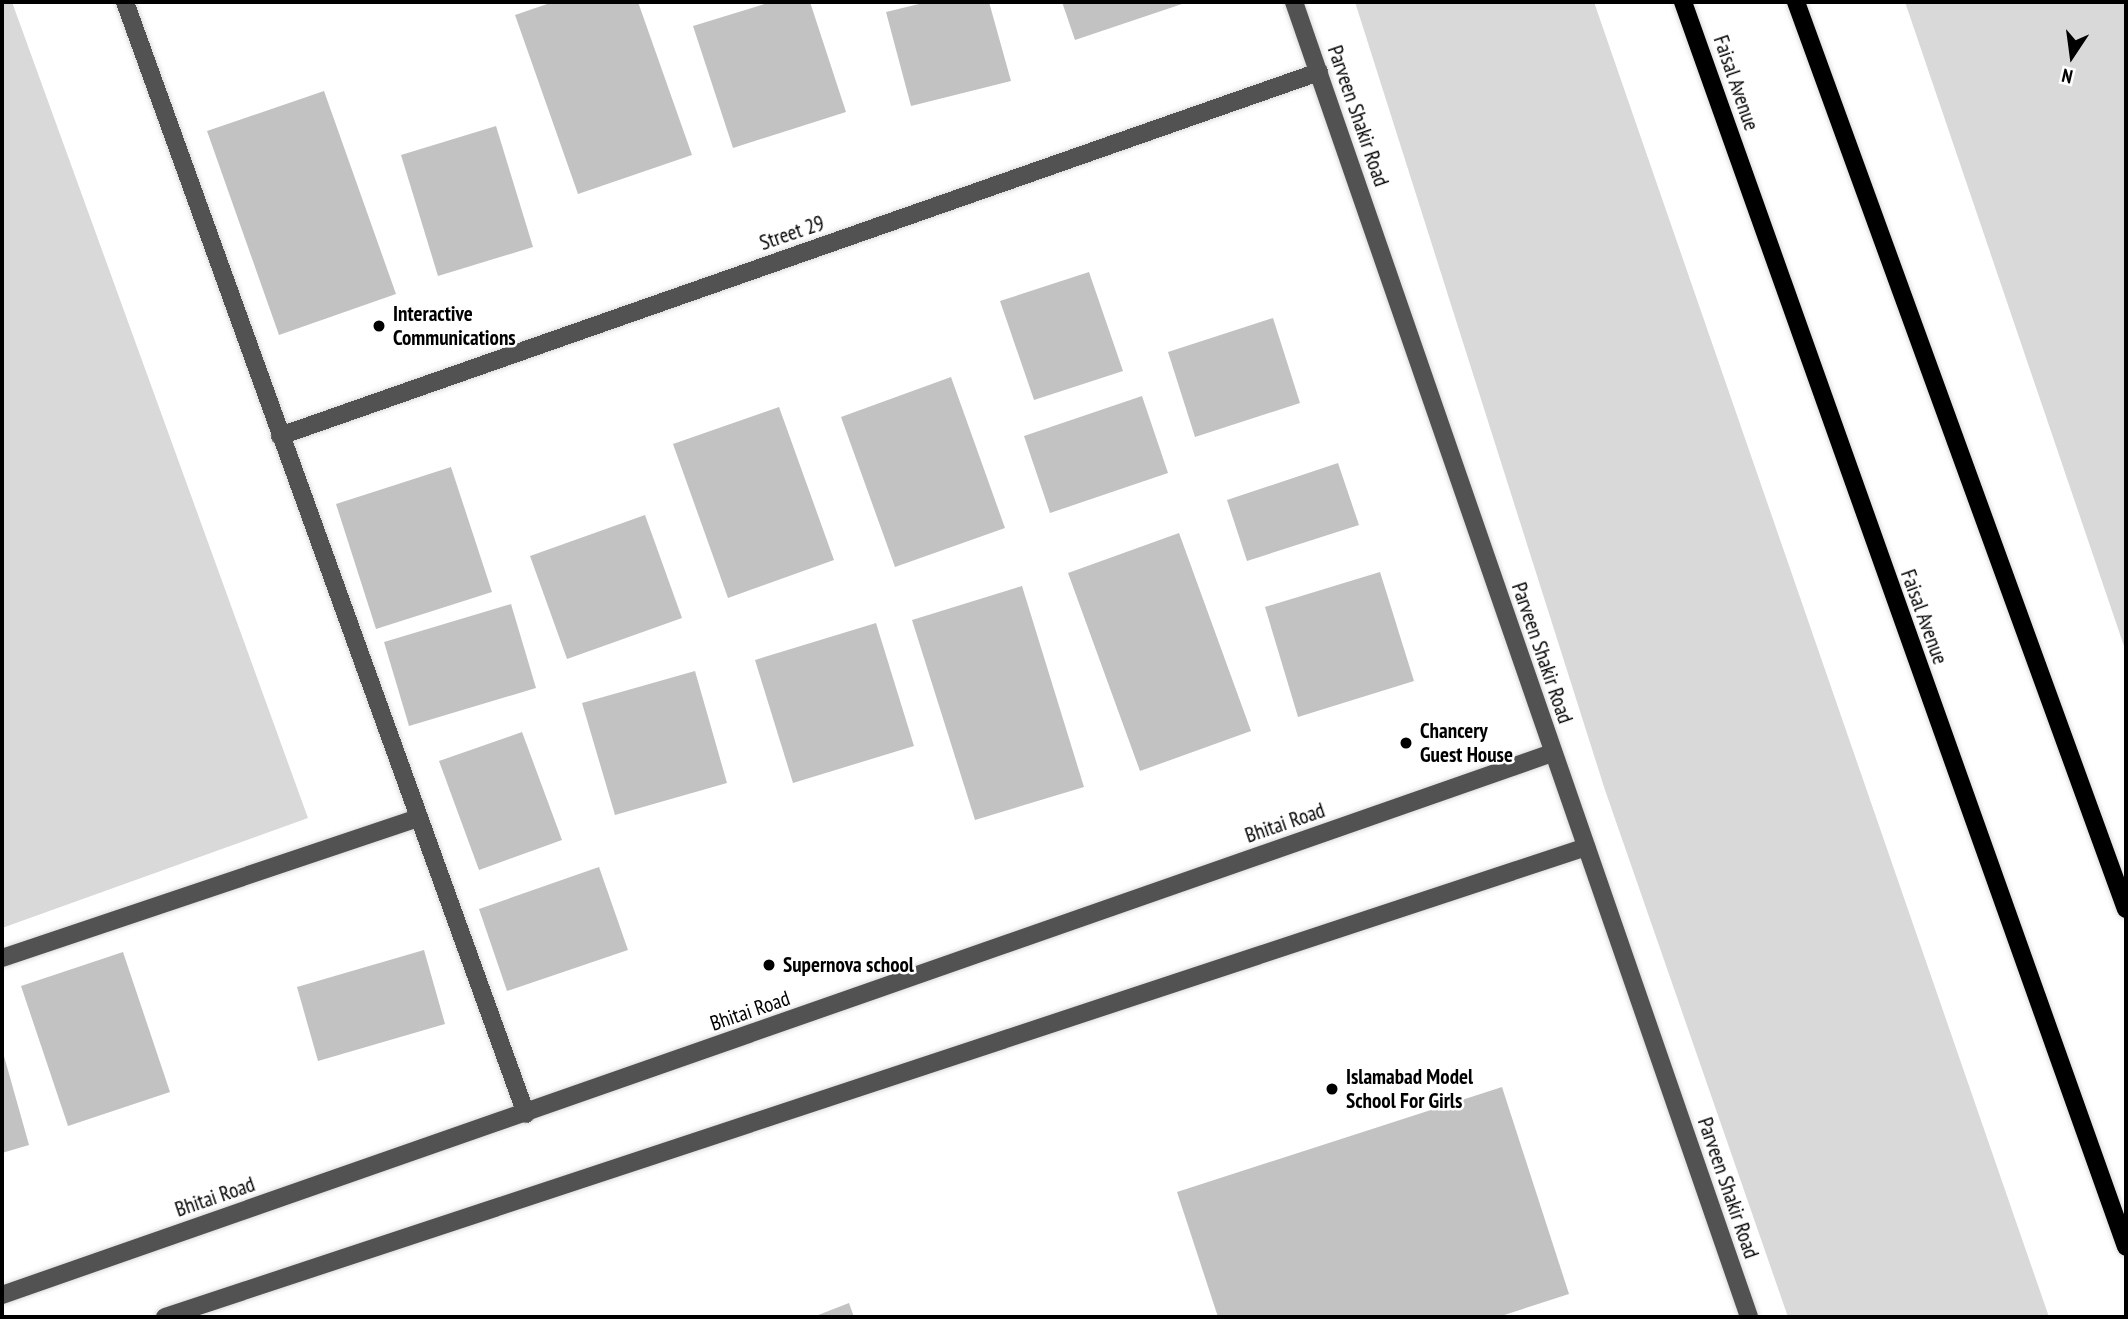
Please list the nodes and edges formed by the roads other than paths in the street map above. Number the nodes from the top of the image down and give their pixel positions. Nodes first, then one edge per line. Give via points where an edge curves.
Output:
1 (125, 2) edge
2 (1294, 2) edge
3 (1683, 2) edge
4 (1796, 2) edge
5 (1319, 72) junction
6 (281, 436) junction
7 (1552, 753) junction
8 (418, 818) junction
9 (1586, 847) junction
10 (2126, 909) edge
11 (2, 958) edge
12 (526, 1114) junction
13 (2126, 1247) edge
14 (2, 1295) edge
15 (165, 1317) edge
16 (1749, 1317) edge

1 - 6 street
2 - 5 street, Parveen Shakir Road
3 - 13 main road, Faisal Avenue
4 - 10 main road
5 - 6 street, Street 29
5 - 7 street, Parveen Shakir Road
6 - 8 street
7 - 9 street, Parveen Shakir Road
7 - 12 street, Bhitai Road
8 - 11 street
8 - 12 street
9 - 15 street
9 - 16 street, Parveen Shakir Road
12 - 14 street, Bhitai Road

